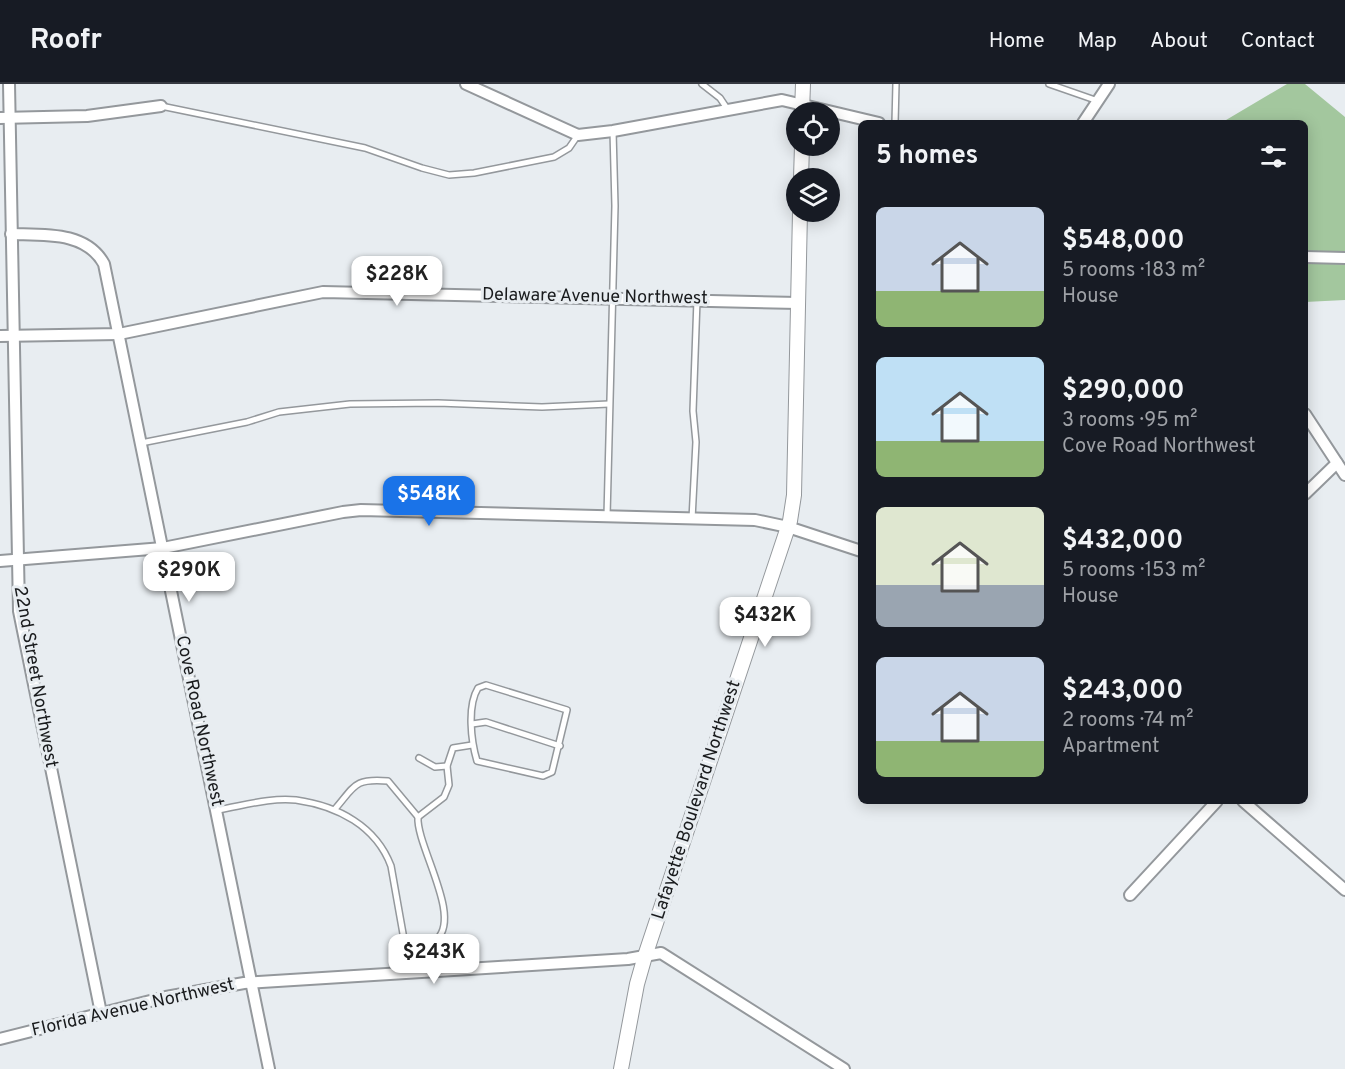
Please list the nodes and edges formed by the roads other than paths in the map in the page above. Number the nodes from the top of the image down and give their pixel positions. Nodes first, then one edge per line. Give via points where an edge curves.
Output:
1 (9, 84) edge
2 (466, 84) edge
3 (702, 84) edge
4 (803, 84) edge
5 (896, 84) edge
6 (1050, 84) edge
7 (1109, 84) edge
8 (1098, 101) junction
9 (802, 102) edge
10 (786, 103) edge
11 (161, 106) joint
12 (728, 110) junction
13 (840, 115) edge
14 (5, 118) edge
15 (865, 120) edge
16 (896, 120) edge
17 (1085, 120) edge
18 (612, 131) junction
19 (578, 135) junction
20 (800, 222) edge
21 (11, 234) junction
22 (1308, 257) edge
23 (1345, 258) edge
24 (612, 298) junction
25 (696, 300) junction
26 (798, 303) junction
27 (119, 334) junction
28 (0, 336) edge
29 (12, 336) junction
30 (609, 404) junction
31 (1308, 419) edge
32 (141, 443) junction
33 (1337, 463) junction
34 (1345, 475) edge
35 (1308, 491) edge
36 (607, 517) junction
37 (692, 519) junction
38 (788, 527) junction
39 (163, 548) junction
40 (858, 550) edge
41 (16, 560) junction
42 (0, 561) edge
43 (472, 724) junction
44 (472, 746) junction
45 (560, 746) junction
46 (419, 758) dead end
47 (447, 766) junction
48 (1214, 804) edge
49 (1246, 804) edge
50 (335, 809) junction
51 (217, 810) junction
52 (418, 817) junction
53 (1345, 890) edge
54 (1130, 895) dead end
55 (407, 951) junction
56 (645, 956) junction
57 (411, 973) junction
58 (253, 983) junction
59 (101, 1013) junction
60 (0, 1039) edge
61 (269, 1069) edge
62 (621, 1069) edge
63 (844, 1069) edge

1 - 14 street, 22nd Street Northwest
2 - 19 street
3 - 12 lane
4 - 9 main road
5 - 16 lane
6 - 8 lane
7 - 8 street
8 - 17 street
10 - 12 street via 775,100
11 - 14 street via 87,116
11 - 19 lane via 365,148 449,175 554,157 569,148
12 - 18 street
13 - 15 street
14 - 21 street, 22nd Street Northwest
18 - 19 street
18 - 24 lane
20 - 26 main road, Lafayette Boulevard Northwest
21 - 27 street, Cove Road Northwest via 59,236 92,248 104,264
21 - 29 street, 22nd Street Northwest
22 - 23 street
24 - 25 street, Delaware Avenue Northwest
24 - 27 street, Delaware Avenue Northwest via 323,291
24 - 30 lane
25 - 26 street, Delaware Avenue Northwest
25 - 37 lane
26 - 38 main road, Lafayette Boulevard Northwest via 794,495
27 - 29 street, Delaware Avenue Northwest
27 - 32 street, Cove Road Northwest
28 - 29 street, Delaware Avenue Northwest
29 - 41 street, 22nd Street Northwest
30 - 32 lane via 350,404 279,412
30 - 36 lane
31 - 33 street
32 - 39 street, Cove Road Northwest
33 - 34 street
33 - 35 street
36 - 37 street
36 - 39 street via 361,510
37 - 38 street via 755,520
38 - 40 street
38 - 56 main road, Lafayette Boulevard Northwest
39 - 41 street
39 - 51 street, Cove Road Northwest
41 - 42 street
41 - 59 street, 22nd Street Northwest via 19,611
43 - 44 lane
43 - 45 lane via 486,722
43 - 45 lane via 473,696 486,685 567,710
44 - 45 lane via 477,761 543,776 552,772
44 - 47 lane via 453,748
46 - 47 lane via 435,767
47 - 52 lane via 449,785 444,797
48 - 54 street
49 - 53 street
50 - 51 lane via 284,800
50 - 52 lane via 354,785 388,781
50 - 55 lane via 372,833 386,852
51 - 58 street, Cove Road Northwest
52 - 55 lane via 417,828 445,915 444,929 438,938
55 - 57 lane
56 - 57 street, Florida Avenue Northwest
56 - 62 main road, Lafayette Boulevard Northwest
56 - 63 street, Florida Avenue Northwest via 666,955
57 - 58 street, Florida Avenue Northwest
58 - 59 street, Florida Avenue Northwest via 200,990
58 - 61 street, Cove Road Northwest
59 - 60 street, Florida Avenue Northwest

